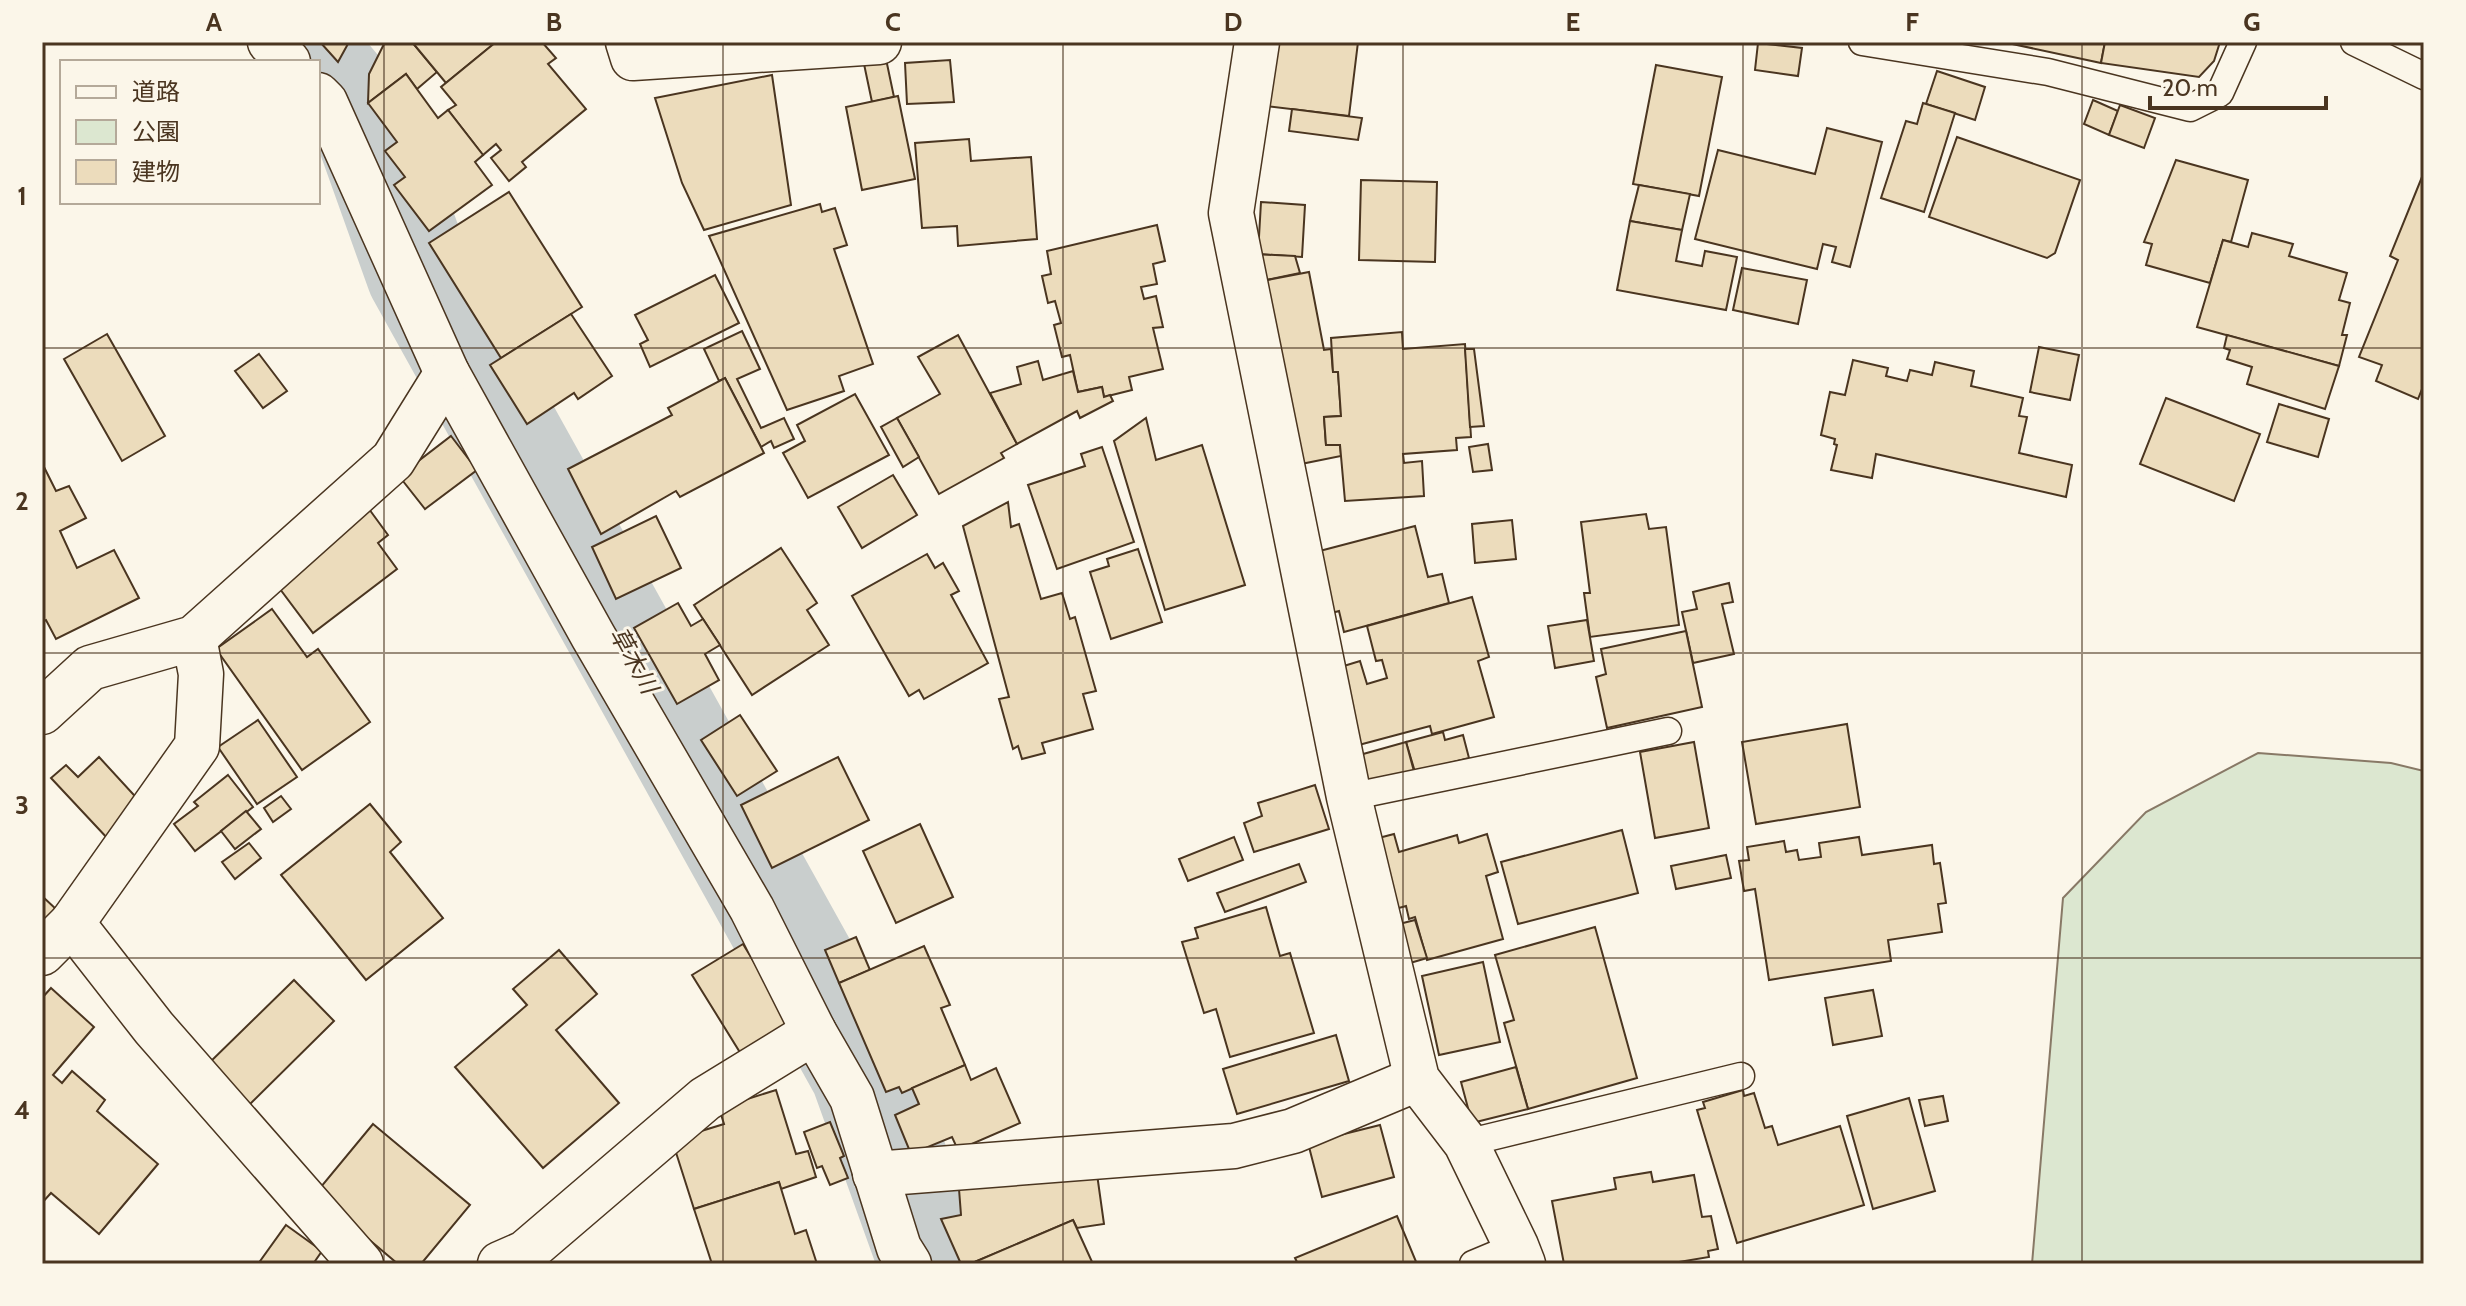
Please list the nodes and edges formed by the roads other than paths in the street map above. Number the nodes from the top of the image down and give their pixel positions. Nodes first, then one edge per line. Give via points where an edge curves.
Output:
1 (270, 42) edge
2 (628, 42) edge
3 (879, 42) edge
4 (1257, 42) edge
5 (1862, 42) edge
6 (2243, 42) edge
7 (2354, 42) edge
8 (286, 60) edge
9 (2424, 76) edge
10 (320, 97) edge
11 (447, 373) junction
12 (194, 638) junction
13 (42, 712) edge
14 (1668, 731) dead end
15 (1349, 797) junction
16 (72, 923) junction
17 (42, 953) edge
18 (814, 1032) junction
19 (1741, 1076) dead end
20 (1417, 1079) junction
21 (1466, 1143) junction
22 (890, 1173) junction
23 (1520, 1255) edge
24 (361, 1264) edge
25 (500, 1264) edge
26 (909, 1264) edge
27 (1473, 1264) edge

1 - 8 street
2 - 3 street via 633,58
4 - 15 street via 1231,213
5 - 6 lane via 2048,72 2190,108 2220,93
7 - 9 lane
10 - 11 street
11 - 12 street via 393,460
11 - 18 street via 752,909
12 - 13 street via 90,668
12 - 16 street via 201,674 197,746
14 - 15 lane
15 - 20 street
16 - 17 street
16 - 24 street via 154,1028
18 - 22 street
18 - 25 street via 705,1099 525,1253
19 - 21 lane
20 - 21 street
20 - 22 street via 1293,1131 1234,1146
21 - 23 street
22 - 26 street via 899,1248
23 - 27 lane

